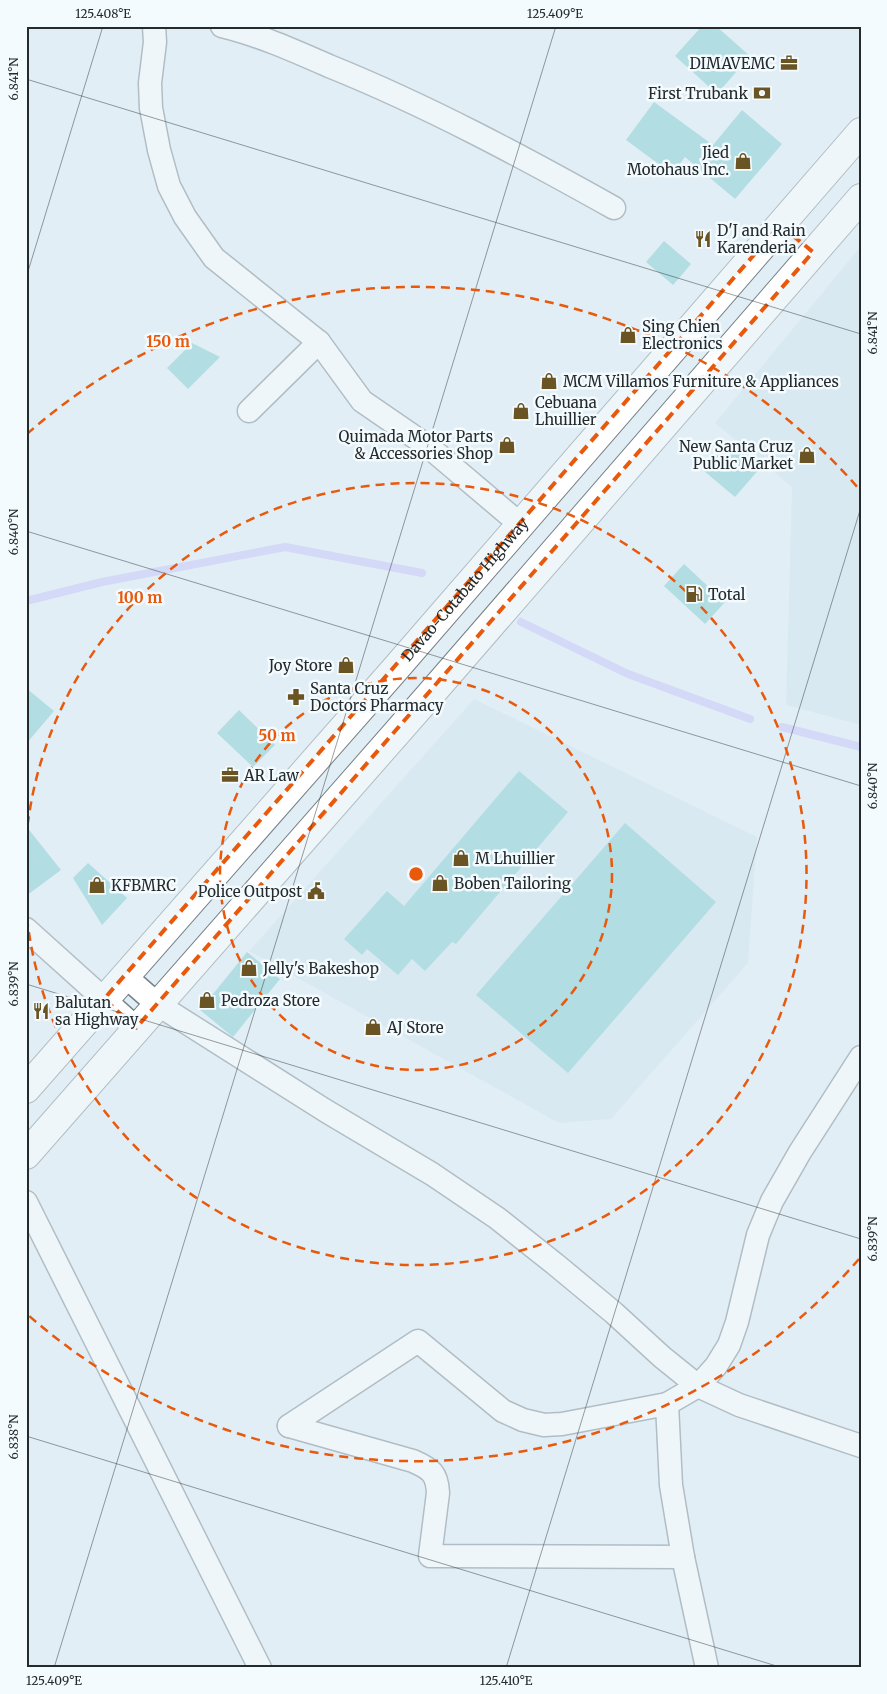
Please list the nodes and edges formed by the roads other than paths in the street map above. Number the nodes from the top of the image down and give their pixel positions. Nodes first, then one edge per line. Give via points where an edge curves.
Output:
1 (154, 26) edge
2 (222, 26) edge
3 (861, 132) edge
4 (614, 208) dead end
5 (857, 208) edge
6 (780, 224) junction
7 (813, 252) junction
8 (319, 342) junction
9 (671, 350) junction
10 (704, 378) junction
11 (249, 411) dead end
12 (520, 525) junction
13 (26, 930) edge
14 (125, 976) junction
15 (104, 1000) junction
16 (158, 1004) junction
17 (136, 1028) junction
18 (861, 1057) edge
19 (26, 1089) edge
20 (26, 1155) edge
21 (26, 1202) edge
22 (698, 1386) junction
23 (666, 1404) junction
24 (861, 1446) edge
25 (683, 1558) junction
26 (260, 1668) edge
27 (706, 1668) edge

1 - 8 street via 151,108 169,186 214,258
2 - 4 street via 370,82 452,120
3 - 6 highway, Davao-Cotabato Highway
5 - 7 highway
6 - 7 highway
6 - 9 highway, Davao-Cotabato Highway
7 - 10 highway
8 - 11 street
8 - 12 street via 362,401 429,447
9 - 10 highway
9 - 12 highway, Davao-Cotabato Highway
10 - 16 highway
12 - 14 highway, Davao-Cotabato Highway
13 - 15 street
14 - 15 highway, Davao-Cotabato Highway
14 - 16 street
15 - 17 street
15 - 19 highway, Davao-Cotabato Highway
16 - 17 highway
16 - 22 street via 432,1174 497,1218
17 - 20 highway
18 - 22 street via 772,1201 758,1235 740,1314 729,1345
21 - 26 street
22 - 23 street
22 - 24 street via 739,1405
23 - 25 street via 671,1486
23 - 25 street via 562,1424 544,1425 523,1420 504,1411 418,1341 289,1426 413,1461 434,1473 438,1493 430,1556
25 - 27 street

